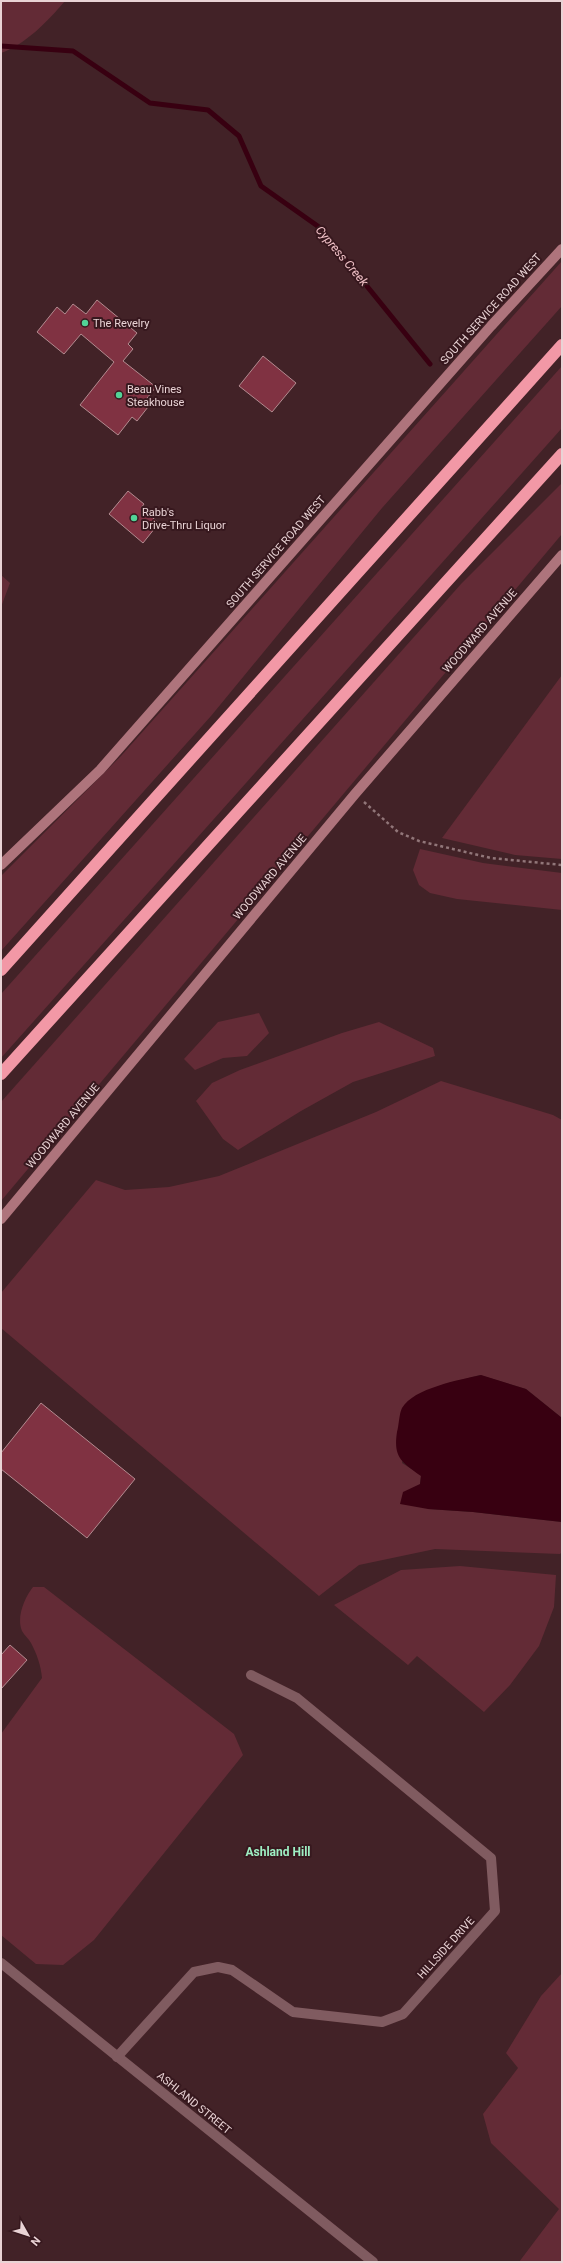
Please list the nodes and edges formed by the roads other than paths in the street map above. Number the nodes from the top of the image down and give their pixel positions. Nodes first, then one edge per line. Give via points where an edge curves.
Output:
1 (562, 249) edge
2 (562, 345) edge
3 (562, 454) edge
4 (562, 555) edge
5 (1, 865) edge
6 (1, 970) edge
7 (1, 1074) edge
8 (1, 1219) edge
9 (251, 1675) dead end
10 (1, 1963) edge
11 (117, 2057) junction
12 (373, 2262) edge

1 - 5 main road, SOUTH SERVICE ROAD WEST via 491,326 100,770
2 - 6 highway
3 - 7 highway
4 - 8 main road, WOODWARD AVENUE via 355,794
9 - 11 street, HILLSIDE DRIVE via 297,1698 491,1858 495,1912 403,2014 382,2022 292,2012 232,1970 218,1967 194,1972
10 - 11 street, ASHLAND STREET
11 - 12 street, ASHLAND STREET

